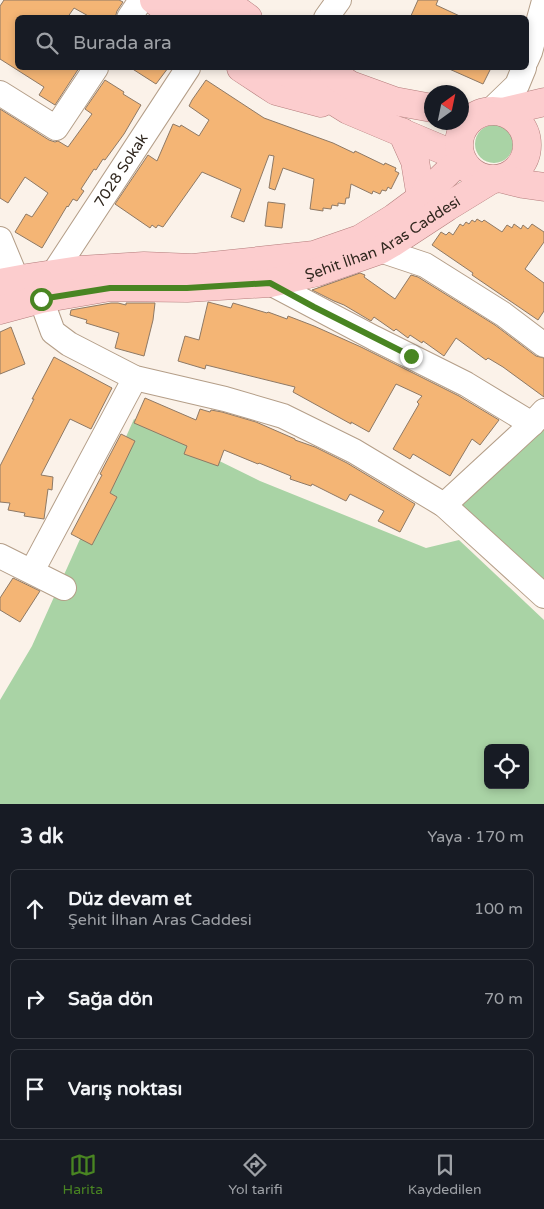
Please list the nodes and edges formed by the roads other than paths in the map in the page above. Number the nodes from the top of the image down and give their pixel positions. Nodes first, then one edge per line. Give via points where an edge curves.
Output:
1 (141, 0) edge
2 (154, 0) edge
3 (190, 0) edge
4 (339, 0) edge
5 (544, 1) edge
6 (228, 8) edge
7 (131, 15) edge
8 (172, 15) edge
9 (328, 15) edge
10 (531, 60) edge
11 (95, 70) edge
12 (187, 70) edge
13 (244, 70) edge
14 (284, 70) edge
15 (327, 70) edge
16 (525, 70) edge
17 (0, 93) edge
18 (544, 102) edge
19 (424, 107) edge
20 (348, 110) junction
21 (483, 112) edge
22 (402, 132) junction
23 (461, 156) junction
24 (544, 166) edge
25 (502, 178) junction
26 (544, 187) edge
27 (421, 198) junction
28 (0, 239) edge
29 (380, 250) junction
30 (52, 274) junction
31 (9, 282) edge
32 (270, 283) junction
33 (41, 299) junction
34 (0, 310) edge
35 (544, 345) edge
36 (135, 378) junction
37 (538, 418) edge
38 (444, 504) junction
39 (2, 560) edge
40 (32, 571) junction
41 (64, 588) dead end
42 (544, 596) edge

1 - 7 street
2 - 8 main road
3 - 6 main road
4 - 9 street
5 - 10 street
11 - 17 street via 56,128
12 - 30 street, 7028 Sokak
13 - 20 main road via 276,91
14 - 20 main road
15 - 19 main road via 350,85 394,101
16 - 21 street via 517,85
18 - 21 main road
20 - 22 main road
21 - 23 main road via 463,129 459,139
21 - 25 main road via 513,117 526,134 528,145 521,166
22 - 23 main road
22 - 27 main road via 415,161
23 - 25 main road via 470,171 480,177
23 - 27 main road, Şehit İlhan Aras Caddesi
24 - 25 main road
25 - 26 main road
25 - 29 main road, Şehit İlhan Aras Caddesi via 446,207
27 - 30 main road, Şehit İlhan Aras Caddesi via 360,239 314,256 193,268 144,266
28 - 31 street
29 - 32 main road, Şehit İlhan Aras Caddesi via 318,272
29 - 35 street via 425,265 504,314
30 - 31 main road, Şehit İlhan Aras Caddesi
32 - 33 main road, Şehit İlhan Aras Caddesi via 110,288
32 - 37 street
33 - 34 main road, Şehit İlhan Aras Caddesi
33 - 36 street via 53,332 69,344
36 - 38 street via 283,416 354,451
36 - 40 street
37 - 38 street
38 - 42 street
39 - 40 street
40 - 41 street

